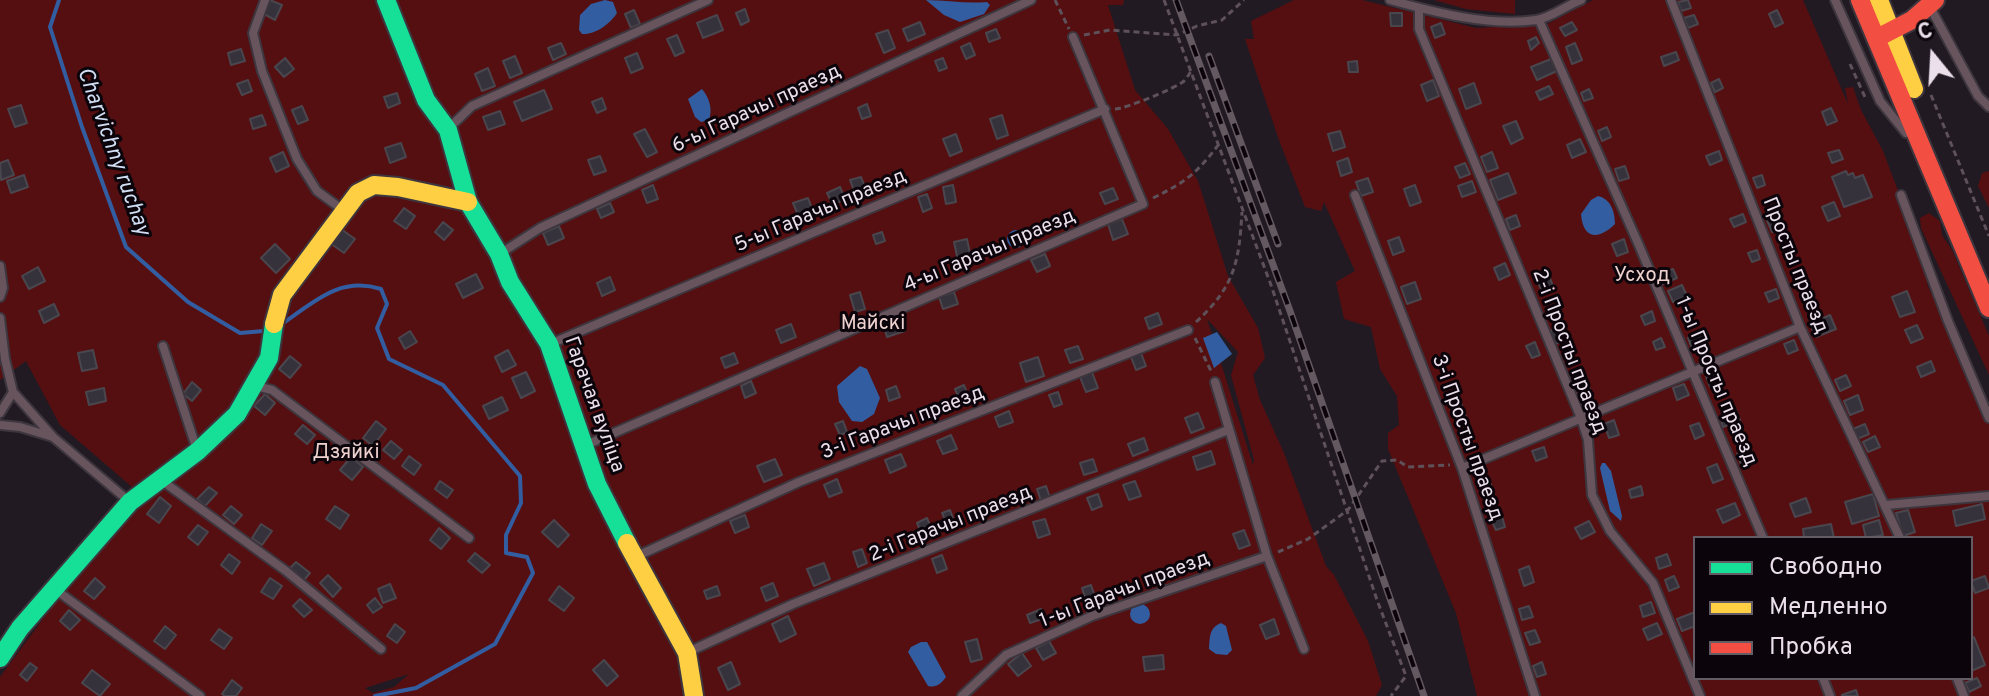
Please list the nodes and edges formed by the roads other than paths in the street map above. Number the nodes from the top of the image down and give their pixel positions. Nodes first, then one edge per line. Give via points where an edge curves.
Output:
1 (265, 0) edge
2 (708, 0) edge
3 (1031, 0) edge
4 (1390, 0) edge
5 (1581, 0) edge
6 (1671, 0) edge
7 (1835, 0) edge
8 (1860, 0) edge
9 (1879, 0) edge
10 (391, 2) edge
11 (1933, 3) edge
12 (1419, 9) junction
13 (1539, 20) junction
14 (1884, 36) junction
15 (1073, 37) road end
16 (1989, 107) edge
17 (1105, 109) junction
18 (448, 130) junction
19 (1922, 149) junction
20 (1355, 195) dead end
21 (1901, 195) dead end
22 (468, 202) junction
23 (346, 212) junction
24 (499, 254) junction
25 (0, 266) edge
26 (1989, 269) edge
27 (0, 297) edge
28 (1989, 308) edge
29 (0, 318) edge
30 (1800, 327) junction
31 (1188, 330) road end
32 (549, 344) junction
33 (163, 346) dead end
34 (1692, 372) junction
35 (1215, 382) road end
36 (255, 386) junction
37 (13, 392) junction
38 (0, 413) edge
39 (1581, 418) junction
40 (1989, 418) edge
41 (0, 425) edge
42 (1228, 430) junction
43 (53, 437) junction
44 (586, 446) junction
45 (198, 451) junction
46 (1462, 468) junction
47 (160, 480) junction
48 (1989, 496) edge
49 (130, 502) junction
50 (1886, 505) junction
51 (1762, 536) edge
52 (1899, 536) edge
53 (469, 538) dead end
54 (1267, 556) junction
55 (634, 557) junction
56 (56, 590) junction
57 (381, 649) dead end
58 (1304, 649) dead end
59 (687, 653) junction
60 (0, 658) edge
61 (1693, 679) edge
62 (200, 696) edge
63 (694, 696) edge
64 (962, 696) edge
65 (1535, 696) edge

1 - 23 lane via 253,33 262,71 297,159 317,191
2 - 18 lane via 472,106
3 - 24 lane, 6-ы Гарачы праезд via 540,228
4 - 12 lane
5 - 13 lane
6 - 30 lane, Просты праезд
7 - 19 lane via 1880,101
8 - 14 street
9 - 14 street
10 - 18 street, Гарачая вуліца via 426,100
11 - 14 street
11 - 16 lane via 1978,96
12 - 13 lane via 1503,22
12 - 39 lane, 2-і Просты праезд via 1419,29
13 - 34 lane, 1-ы Просты праезд
14 - 19 street
14 - 26 street
15 - 17 lane
17 - 32 lane, 5-ы Гарачы праезд
17 - 44 lane, 4-ы Гарачы праезд via 1143,204
18 - 22 street, Гарачая вуліца
19 - 28 street
20 - 46 lane, 3-і Просты праезд
21 - 40 lane
22 - 23 street via 374,185 358,193
22 - 24 street, Гарачая вуліца
23 - 36 street via 282,295 269,358
24 - 32 street, Гарачая вуліца
25 - 27 lane
29 - 37 lane
30 - 34 lane
30 - 50 lane, Просты праезд
31 - 55 lane, 3-і Гарачы праезд via 799,482
32 - 44 street, Гарачая вуліца
33 - 45 lane
34 - 39 lane
34 - 51 lane, 1-ы Просты праезд
35 - 42 lane
36 - 45 street via 237,414
36 - 53 lane via 272,390
37 - 38 lane
37 - 43 lane
39 - 46 lane
39 - 61 lane, 2-і Просты праезд via 1592,495 1610,531 1653,583
41 - 43 lane
42 - 54 lane
42 - 59 lane, 2-і Гарачы праезд via 793,604
43 - 49 lane
44 - 55 street, Гарачая вуліца via 597,484
45 - 47 street
46 - 65 lane, 3-і Просты праезд
47 - 49 street
47 - 57 lane via 286,571
48 - 50 lane
49 - 56 street
50 - 52 lane, Просты праезд
54 - 58 lane
54 - 64 lane, 1-ы Гарачы праезд via 1092,616 1006,655
55 - 59 street, Гарачая вуліца
56 - 60 street
56 - 62 lane
59 - 63 street, Гарачая вуліца

